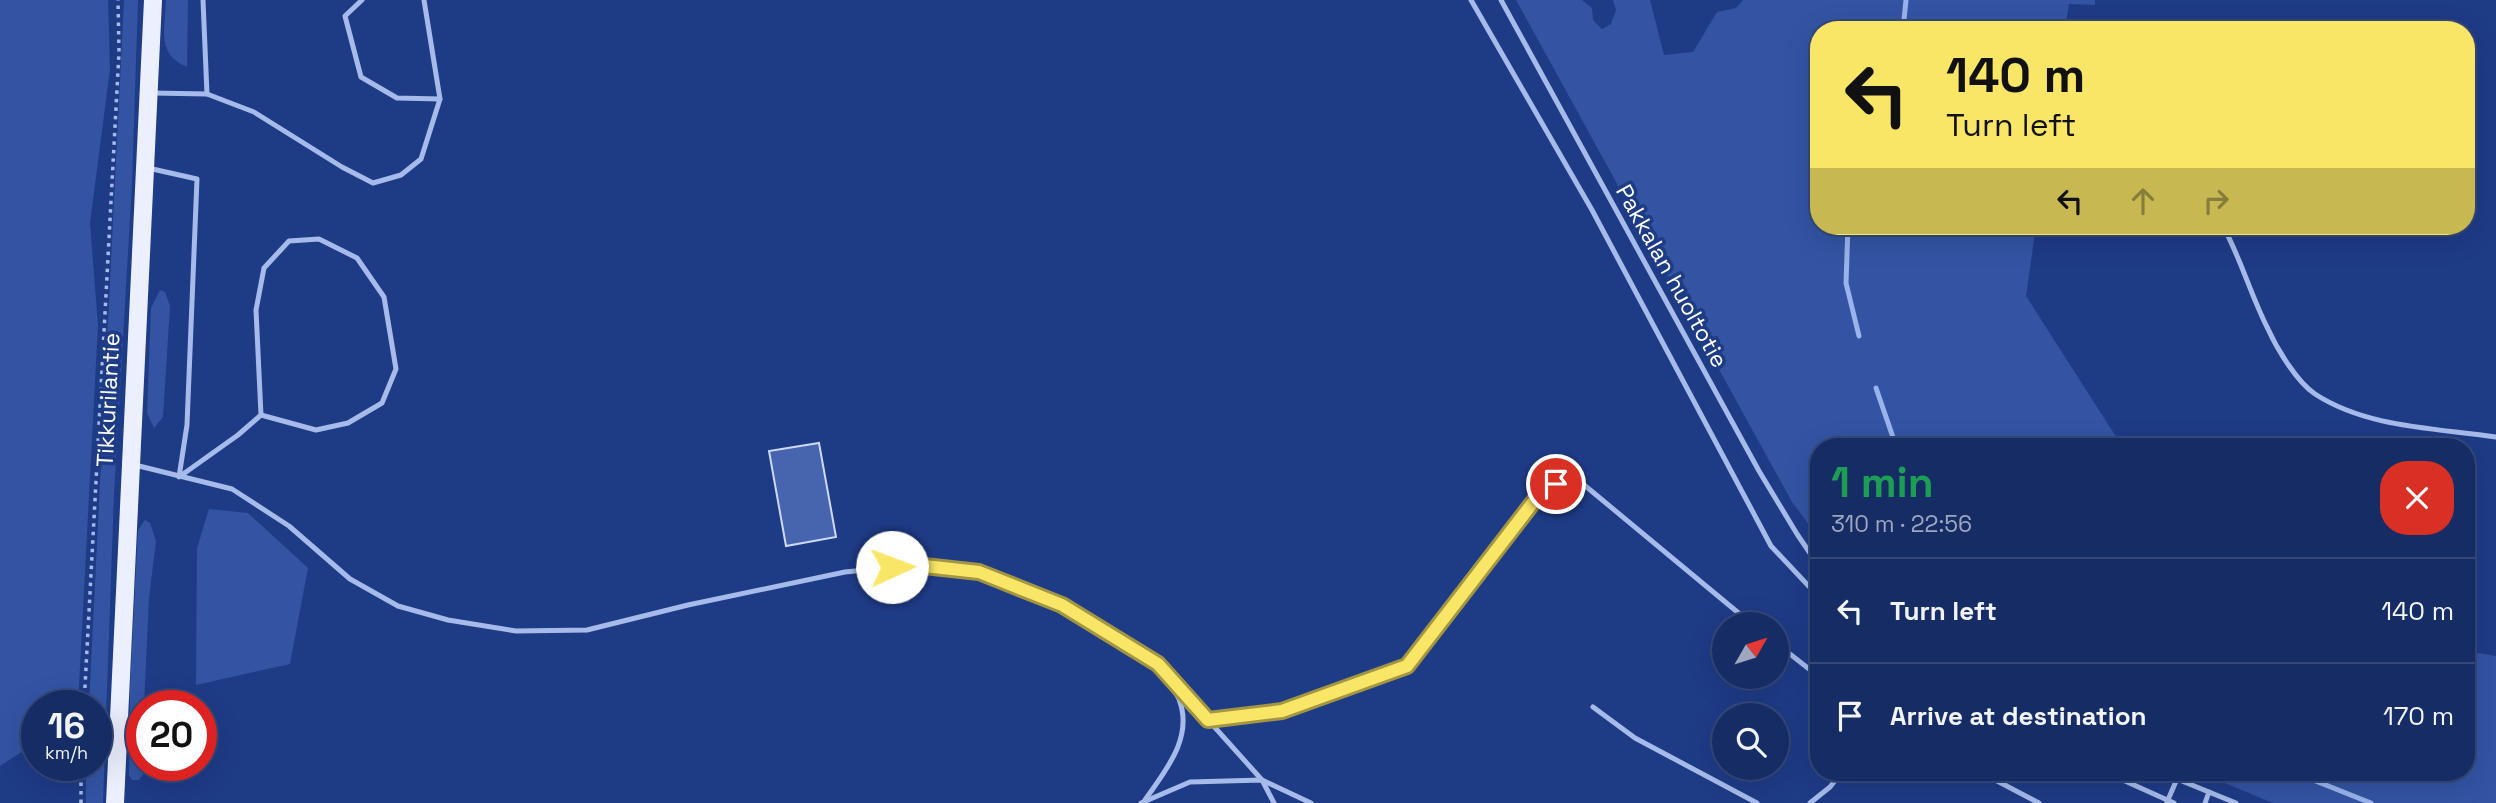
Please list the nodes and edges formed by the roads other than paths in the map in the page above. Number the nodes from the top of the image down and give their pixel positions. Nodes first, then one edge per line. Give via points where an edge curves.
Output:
1 (153, 0) edge
2 (203, 0) edge
3 (362, 0) edge
4 (424, 0) edge
5 (1471, 0) edge
6 (1501, 0) edge
7 (149, 93) junction
8 (207, 94) junction
9 (440, 99) junction
10 (145, 167) junction
11 (2228, 235) edge
12 (261, 415) junction
13 (2496, 437) edge
14 (130, 464) junction
15 (179, 477) junction
16 (1810, 553) edge
17 (1810, 587) edge
18 (1737, 612) edge
19 (1789, 653) edge
20 (1158, 664) junction
21 (1810, 670) edge
22 (1593, 707) dead end
23 (1208, 720) junction
24 (1262, 780) junction
25 (1835, 781) edge
26 (1997, 781) edge
27 (2124, 781) edge
28 (2175, 781) edge
29 (2181, 781) edge
30 (2209, 792) junction
31 (1143, 802) edge
32 (2167, 802) edge
33 (115, 803) edge
34 (1274, 803) edge
35 (1311, 803) edge
36 (1757, 803) edge
37 (1810, 803) edge
38 (2039, 803) edge
39 (2174, 803) edge
40 (2205, 803) edge
41 (2236, 803) edge

1 - 7 main road, Tikkurilantie
2 - 8 lane
3 - 9 lane via 345,16 361,77 397,98
4 - 9 lane
5 - 17 lane via 1592,209 1771,546
6 - 16 lane, Pakkalan huoltotie via 1759,471
7 - 8 lane
7 - 10 main road, Tikkurilantie
8 - 9 lane via 254,112 373,183 401,175 421,159
10 - 14 main road, Tikkurilantie
10 - 15 lane via 197,179 187,425
11 - 13 lane via 2268,330 2312,393 2371,419
12 - 12 lane via 256,310 264,268 289,241 320,239 357,258 384,297 397,369 382,403 348,423 316,430
12 - 15 lane
14 - 15 lane
14 - 33 main road, Tikkurilantie
15 - 20 lane via 232,489 289,526 350,579 398,606 448,620 516,631 587,630 845,572 915,565 979,572 1062,605
18 - 23 lane via 1583,484 1556,484 1538,496 1407,666 1282,711
19 - 21 lane
20 - 23 lane
20 - 31 lane via 1179,700 1183,732 1174,757
22 - 36 lane via 1635,738
23 - 24 lane
24 - 31 lane via 1190,782
24 - 34 lane
24 - 35 lane
25 - 37 lane
26 - 38 lane
27 - 32 lane
28 - 32 lane
29 - 30 lane
30 - 40 lane
30 - 41 lane
32 - 39 lane

